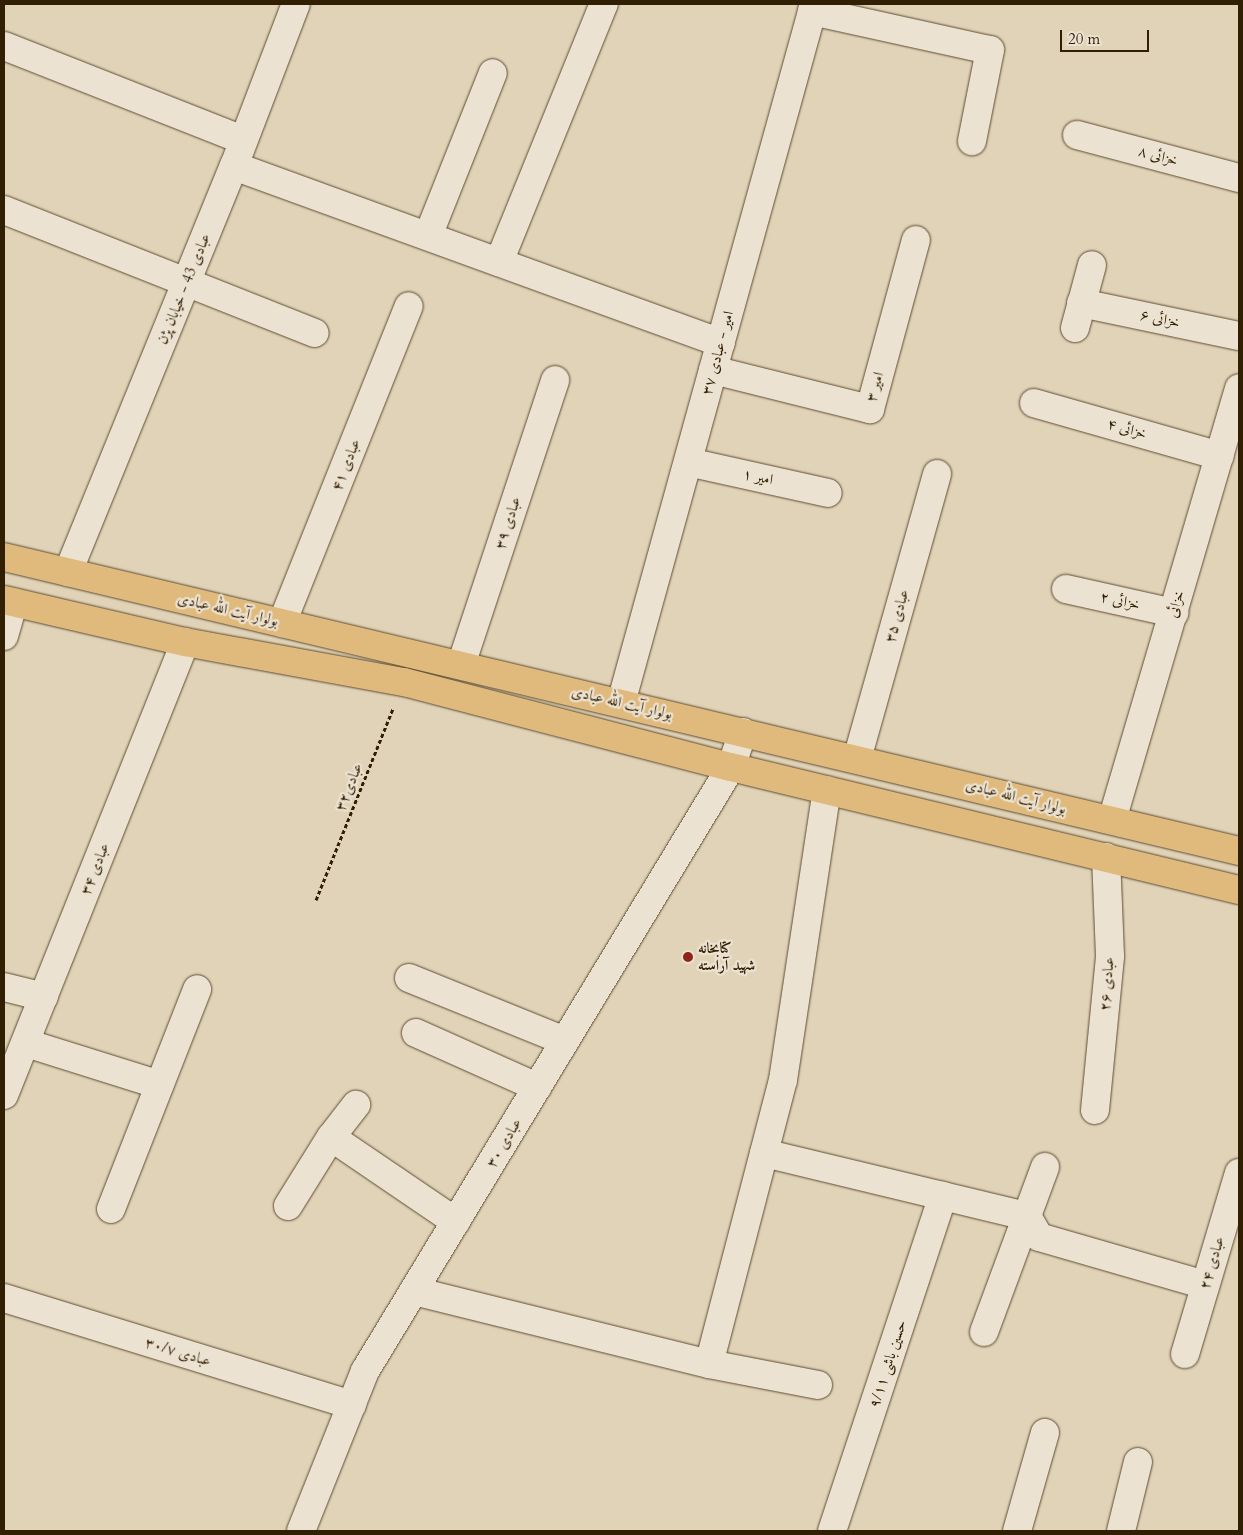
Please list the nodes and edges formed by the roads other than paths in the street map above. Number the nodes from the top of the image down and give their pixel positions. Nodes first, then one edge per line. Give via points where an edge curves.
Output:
1 (296, 4) edge
2 (604, 4) edge
3 (813, 7) edge
4 (4, 46) edge
5 (493, 72) dead end
6 (1077, 135) dead end
7 (243, 140) junction
8 (972, 142) dead end
9 (234, 166) junction
10 (1239, 178) edge
11 (4, 210) edge
12 (428, 236) junction
13 (916, 240) dead end
14 (499, 262) junction
15 (1092, 265) dead end
16 (187, 282) junction
17 (409, 306) dead end
18 (316, 333) dead end
19 (1239, 336) edge
20 (721, 343) junction
21 (713, 370) junction
22 (555, 380) dead end
23 (1239, 388) edge
24 (1034, 403) dead end
25 (1220, 456) junction
26 (688, 462) junction
27 (937, 474) dead end
28 (828, 493) dead end
29 (4, 557) edge
30 (68, 572) junction
31 (1066, 589) dead end
32 (9, 601) edge
33 (1174, 613) junction
34 (282, 623) junction
35 (4, 636) edge
36 (185, 642) junction
37 (461, 665) junction
38 (621, 703) junction
39 (743, 732) junction
40 (857, 758) junction
41 (731, 767) junction
42 (827, 790) junction
43 (1112, 820) junction
44 (1239, 851) edge
45 (1106, 858) junction
46 (1239, 890) edge
47 (409, 978) dead end
48 (4, 987) edge
49 (197, 988) dead end
50 (44, 997) junction
51 (416, 1033) dead end
52 (565, 1041) junction
53 (26, 1043) junction
54 (160, 1085) junction
55 (537, 1087) junction
56 (4, 1095) edge
57 (356, 1104) dead end
58 (1095, 1110) dead end
59 (331, 1138) junction
60 (764, 1154) junction
61 (1045, 1167) dead end
62 (1239, 1173) edge
63 (943, 1196) junction
64 (288, 1206) dead end
65 (111, 1209) dead end
66 (1027, 1216) junction
67 (456, 1222) junction
68 (1205, 1285) junction
69 (414, 1291) junction
70 (4, 1298) edge
71 (984, 1332) dead end
72 (1184, 1354) dead end
73 (709, 1364) junction
74 (818, 1386) dead end
75 (352, 1405) junction
76 (1045, 1433) dead end
77 (1138, 1462) dead end
78 (301, 1531) edge
79 (832, 1531) edge
80 (1017, 1531) edge
81 (1121, 1531) edge

1 - 7 street, عبادی 43 - خیابان پژن
2 - 14 street
3 - 8 street via 990,50
3 - 20 street, امیر - عبادی ۳۷
4 - 7 street
5 - 12 street
6 - 10 street, خزائی ۸
7 - 9 street, عبادی 43 - خیابان پژن
9 - 12 street
9 - 16 street, عبادی 43 - خیابان پژن
11 - 16 street
12 - 14 street
13 - 21 street, امیر ۳ via 870,409
14 - 20 street
15 - 19 street, خزائی ۶ via 1078,315
16 - 18 street
16 - 30 street, عبادی 43 - خیابان پژن
17 - 34 street, عبادی ۴۱
20 - 21 street, امیر - عبادی ۳۷
21 - 26 street, امیر - عبادی ۳۷
22 - 37 street, عبادی ۳۹
23 - 25 street, خزائی
24 - 25 street, خزائی ۴
25 - 33 street, خزائی
26 - 28 street, امیر ۱
26 - 38 street, امیر - عبادی ۳۷
27 - 40 street, عبادی ۳۵
29 - 30 main road, بولوار آیت الله عبادی
30 - 34 main road, بولوار آیت الله عبادی
31 - 33 street, خزائی ۲
32 - 35 street
32 - 36 main road
33 - 43 street, خزائی
34 - 37 main road, بولوار آیت الله عبادی
36 - 41 main road via 404,682
36 - 50 street, عبادی ۳۴
37 - 38 main road, بولوار آیت الله عبادی
38 - 39 main road, بولوار آیت الله عبادی
39 - 40 main road, بولوار آیت الله عبادی
39 - 41 street, عبادی ۳۰
40 - 43 main road, بولوار آیت الله عبادی
41 - 42 main road
41 - 52 street, عبادی ۳۰
42 - 45 main road
42 - 60 street via 783,1080
43 - 44 main road, بولوار آیت الله عبادی
45 - 46 main road
45 - 58 street, عبادی ۲۶ via 1110,956
47 - 52 street
48 - 50 street
49 - 54 street
50 - 53 street, عبادی ۳۴
51 - 55 street
52 - 55 street, عبادی ۳۰
53 - 54 street
53 - 56 street, عبادی ۳۴
54 - 65 street
55 - 67 street, عبادی ۳۰
57 - 59 street
59 - 64 street
59 - 67 street
60 - 63 street
60 - 73 street
61 - 66 street
62 - 68 street, عبادی ۲۴
63 - 66 street
63 - 79 street, حسین باشی ۹/۱۱
66 - 68 street via 1039,1237
66 - 71 street
67 - 69 street, عبادی ۳۰
68 - 72 street, عبادی ۲۴
69 - 73 street
69 - 75 street, عبادی ۳۰ via 365,1371
70 - 75 street, عبادی ۳۰/۷
73 - 74 street
75 - 78 street, عبادی ۳۰
76 - 80 street
77 - 81 street

